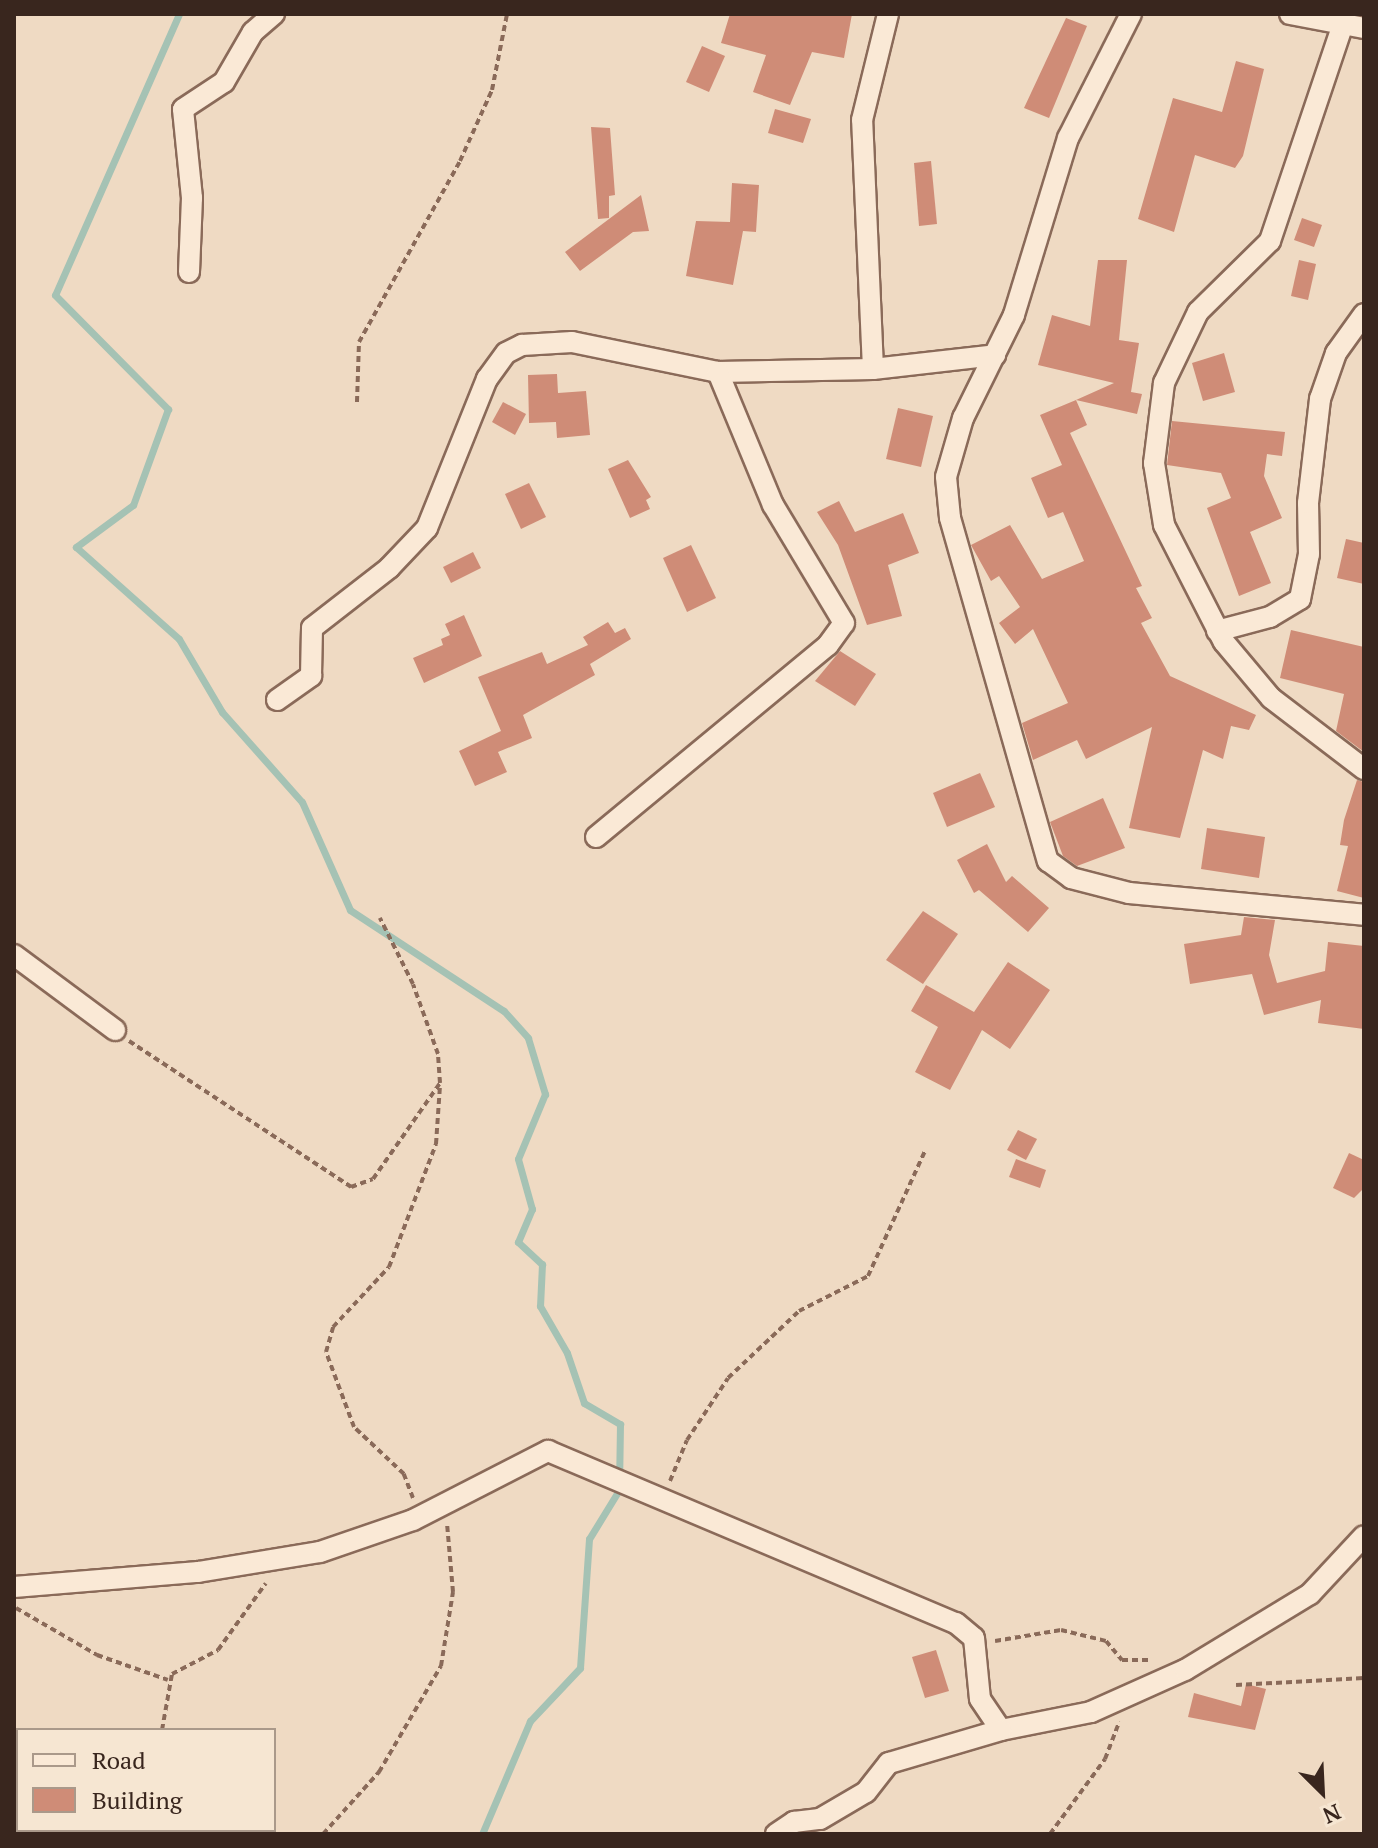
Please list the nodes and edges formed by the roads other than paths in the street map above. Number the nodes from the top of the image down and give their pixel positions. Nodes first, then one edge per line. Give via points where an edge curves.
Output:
1 (274, 14) edge
2 (888, 14) edge
3 (1290, 14) edge
4 (1130, 15) edge
5 (1343, 24) junction
6 (1364, 28) edge
7 (189, 272) dead end
8 (1364, 314) edge
9 (995, 355) junction
10 (873, 369) junction
11 (718, 372) junction
12 (1217, 631) junction
13 (277, 700) dead end
14 (1364, 769) edge
15 (596, 837) dead end
16 (1364, 915) edge
17 (14, 955) edge
18 (115, 1030) road end
19 (1364, 1536) edge
20 (14, 1587) edge
21 (1001, 1730) junction
22 (776, 1834) edge

1 - 7 street via 253,32 224,82 183,109 192,198
2 - 10 street via 862,120
3 - 5 street
4 - 9 street via 1068,138 1026,284
5 - 6 street
5 - 12 street via 1270,241 1198,312 1164,383 1154,463 1158,501
8 - 12 street via 1322,387 1313,429 1309,554 1300,599 1270,617
9 - 10 street
9 - 16 street via 963,418 946,494 1048,861 1071,878 1129,893
10 - 11 street
11 - 13 street via 572,342 545,341 506,353 487,379 427,528 389,568 312,628 311,676
11 - 15 street via 773,505 844,623 828,645 627,805
12 - 14 street via 1253,682
17 - 18 street
19 - 21 street via 1297,1603 1122,1700 1070,1718
20 - 21 street via 241,1566 320,1552 413,1520 548,1451 956,1623 977,1646 980,1699
21 - 22 street via 889,1763 859,1796

